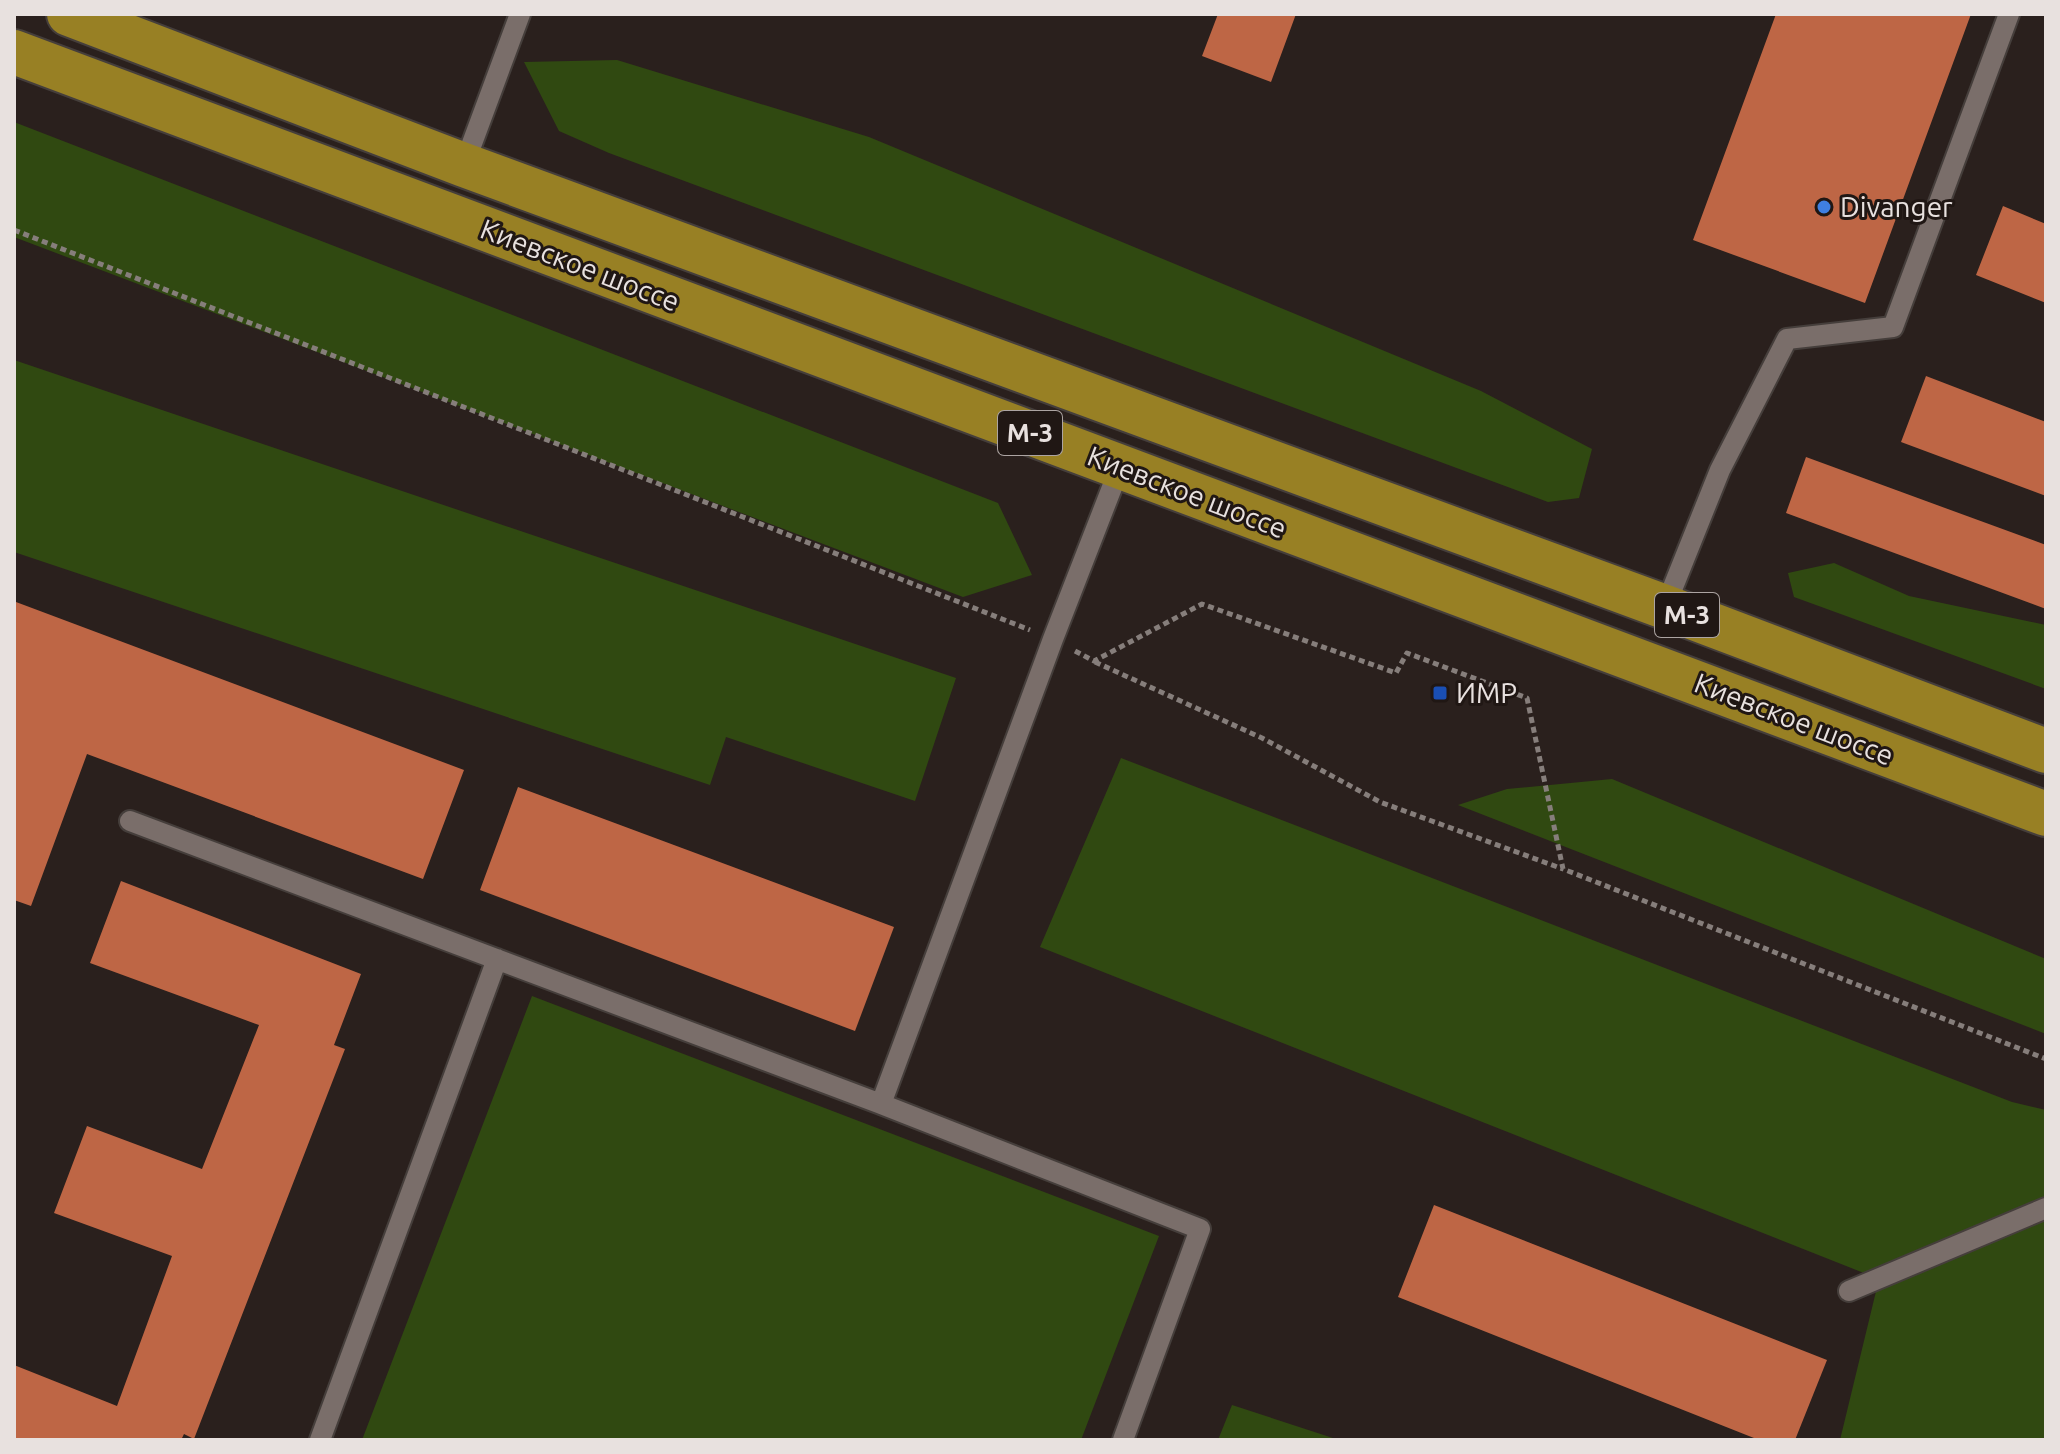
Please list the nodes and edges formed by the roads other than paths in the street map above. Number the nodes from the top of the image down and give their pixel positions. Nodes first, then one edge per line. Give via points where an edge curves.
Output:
1 (69, 14) edge
2 (520, 14) edge
3 (2009, 14) edge
4 (14, 52) edge
5 (464, 165) junction
6 (1120, 467) junction
7 (1665, 607) junction
8 (2046, 751) edge
9 (2046, 814) edge
10 (130, 821) dead end
11 (497, 959) junction
12 (881, 1104) junction
13 (2046, 1208) edge
14 (1849, 1291) dead end
15 (320, 1440) edge
16 (1123, 1440) edge

1 - 5 highway, Киевское шоссе / М-3
2 - 5 lane
3 - 7 lane via 1893,327 1787,339 1720,470
4 - 6 highway, Киевское шоссе / М-3
5 - 7 highway, Киевское шоссе / М-3
6 - 9 highway, Киевское шоссе / М-3
6 - 12 lane
7 - 8 highway, Киевское шоссе / М-3
10 - 11 lane
11 - 12 lane
11 - 15 lane
12 - 16 lane via 1200,1229
13 - 14 lane

